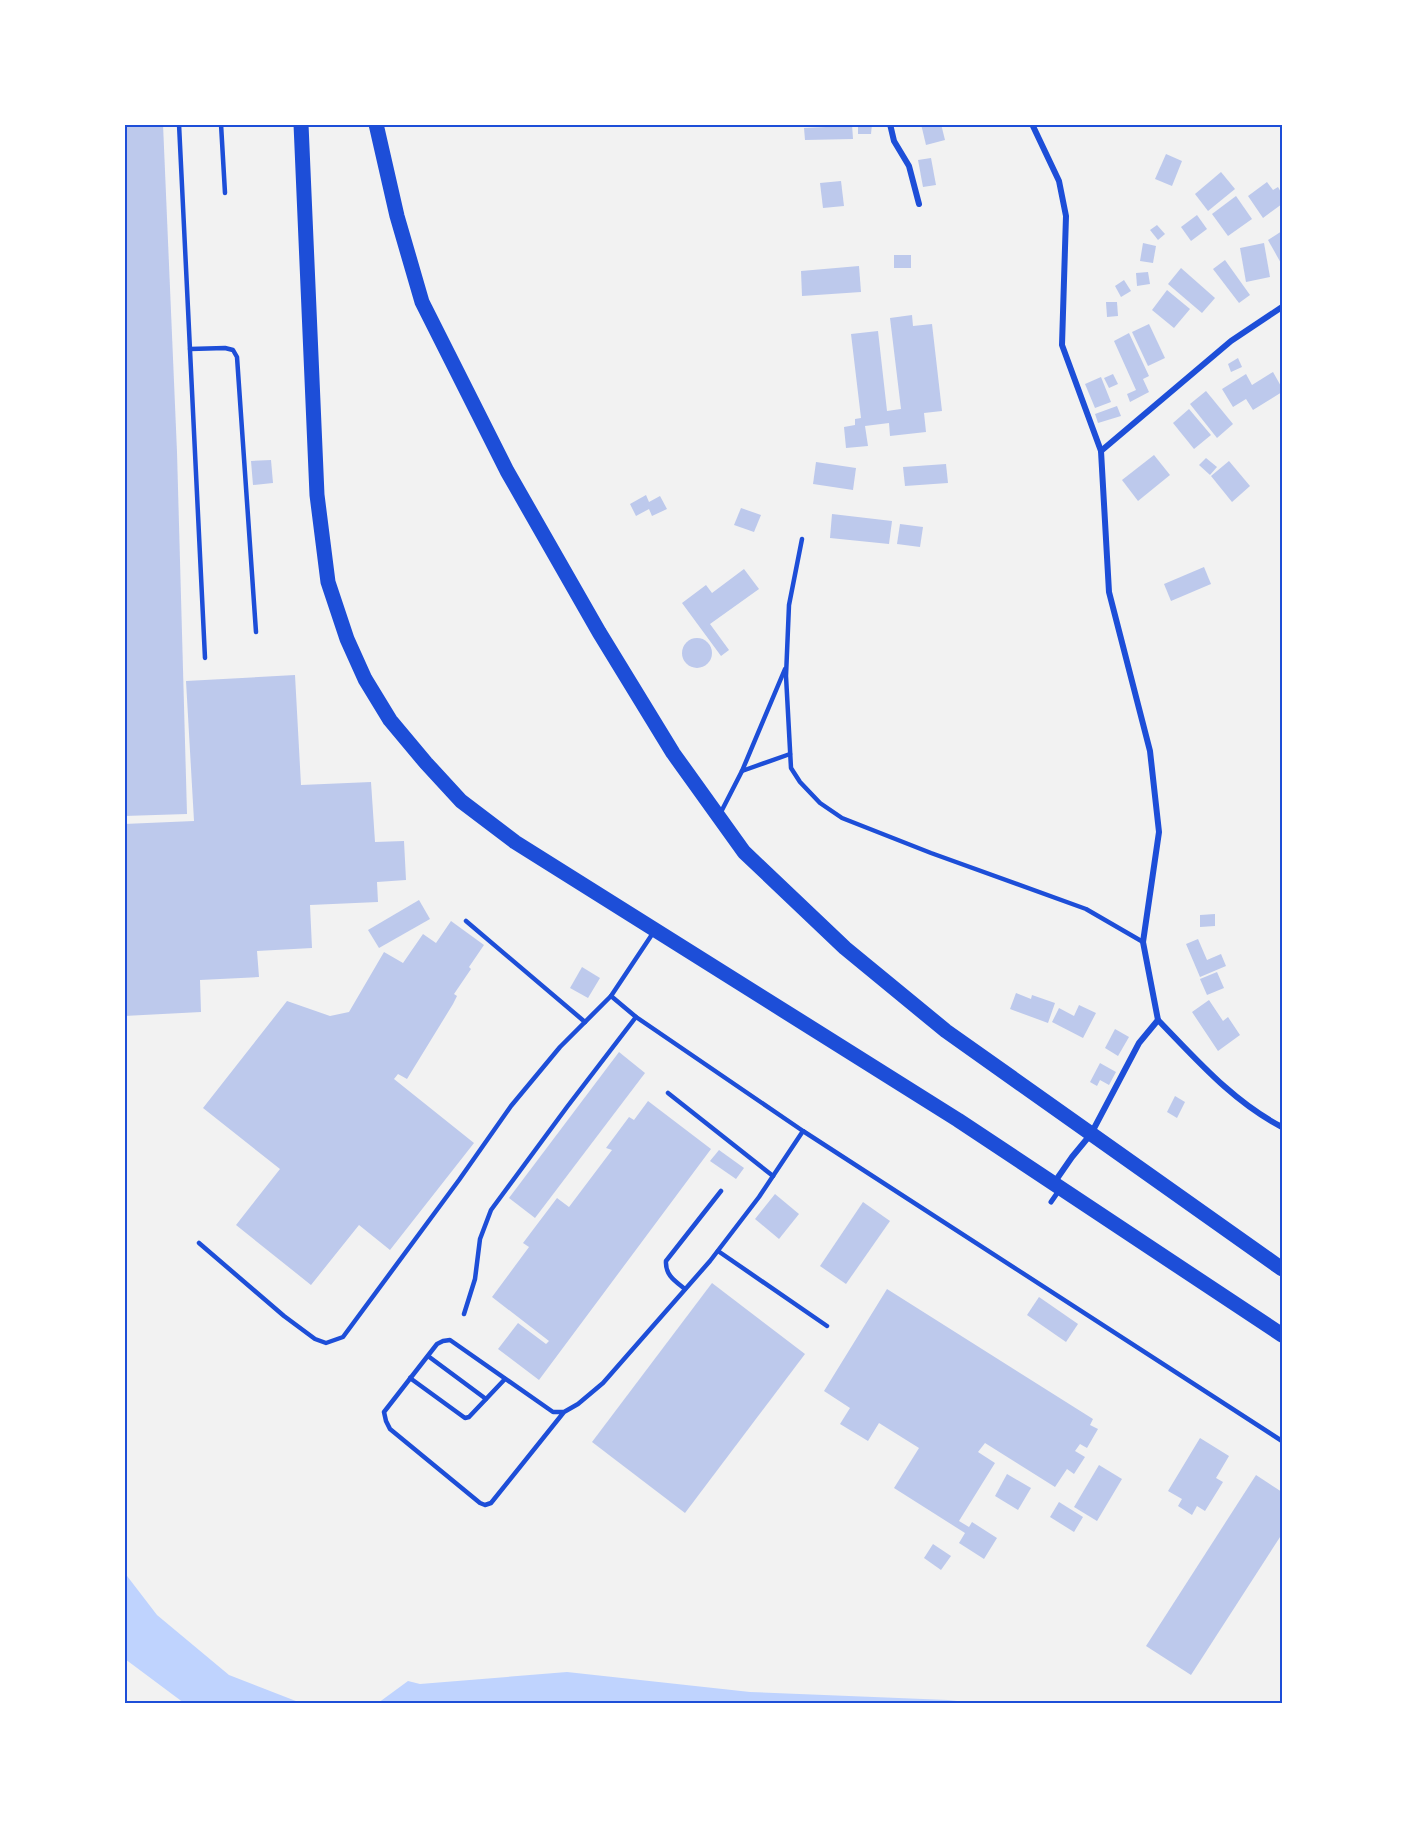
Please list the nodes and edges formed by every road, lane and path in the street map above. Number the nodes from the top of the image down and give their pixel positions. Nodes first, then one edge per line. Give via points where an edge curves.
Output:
1 (179, 124) edge
2 (220, 124) edge
3 (301, 124) edge
4 (376, 124) edge
5 (890, 124) edge
6 (1032, 124) edge
7 (225, 193) dead end
8 (919, 204) dead end
9 (1282, 307) edge
10 (190, 349) junction
11 (1101, 451) junction
12 (802, 538) dead end
13 (256, 632) dead end
14 (205, 658) dead end
15 (786, 666) junction
16 (790, 754) junction
17 (742, 771) junction
18 (718, 817) junction
19 (466, 921) dead end
20 (654, 930) junction
21 (1143, 942) junction
22 (611, 996) junction
23 (636, 1017) junction
24 (1158, 1020) junction
25 (585, 1022) junction
26 (668, 1093) dead end
27 (1282, 1127) edge
28 (803, 1131) junction
29 (1082, 1132) junction
30 (773, 1176) junction
31 (1057, 1185) junction
32 (721, 1191) dead end
33 (1051, 1202) dead end
34 (199, 1243) dead end
35 (718, 1251) junction
36 (1282, 1269) edge
37 (685, 1289) junction
38 (464, 1314) dead end
39 (827, 1326) dead end
40 (1282, 1335) edge
41 (428, 1356) junction
42 (411, 1378) junction
43 (505, 1379) junction
44 (486, 1399) junction
45 (564, 1412) junction
46 (1282, 1442) edge

1 - 10 lane
2 - 7 lane
3 - 20 highway via 317,495 328,582 346,639 390,720 461,801 515,842
4 - 18 highway via 397,216 433,323 507,471 599,633 673,753
5 - 8 street via 894,141 909,166
6 - 11 street via 1059,180 1066,216 1062,345
9 - 11 street via 1231,341
10 - 13 lane via 225,348 233,350 237,357
10 - 14 lane
11 - 21 street via 1109,592 1150,751 1159,832
12 - 15 lane via 789,605
15 - 16 lane
15 - 17 lane
16 - 17 lane
16 - 21 lane via 791,768 800,782 842,818 1086,909
17 - 18 lane
18 - 29 highway via 744,852 845,948 946,1031
19 - 25 lane
20 - 22 lane
20 - 31 highway
21 - 24 street
22 - 23 lane
22 - 25 lane
23 - 28 lane
23 - 38 lane via 491,1210 480,1239 475,1279
24 - 27 street via 1213,1077 1259,1115
24 - 29 street
25 - 34 lane via 511,1106 343,1337 327,1343 315,1339
26 - 30 lane
28 - 30 lane
28 - 46 lane
29 - 31 street
29 - 36 highway
30 - 35 lane
31 - 33 street
31 - 40 highway
32 - 37 lane via 666,1262 670,1277
35 - 37 lane
35 - 39 lane
37 - 45 lane via 603,1383
41 - 42 lane
41 - 43 lane via 437,1344 450,1340
41 - 44 lane
42 - 44 lane via 465,1418
42 - 45 lane via 384,1412 390,1429 482,1504 491,1503
43 - 44 lane
43 - 45 lane via 553,1412

